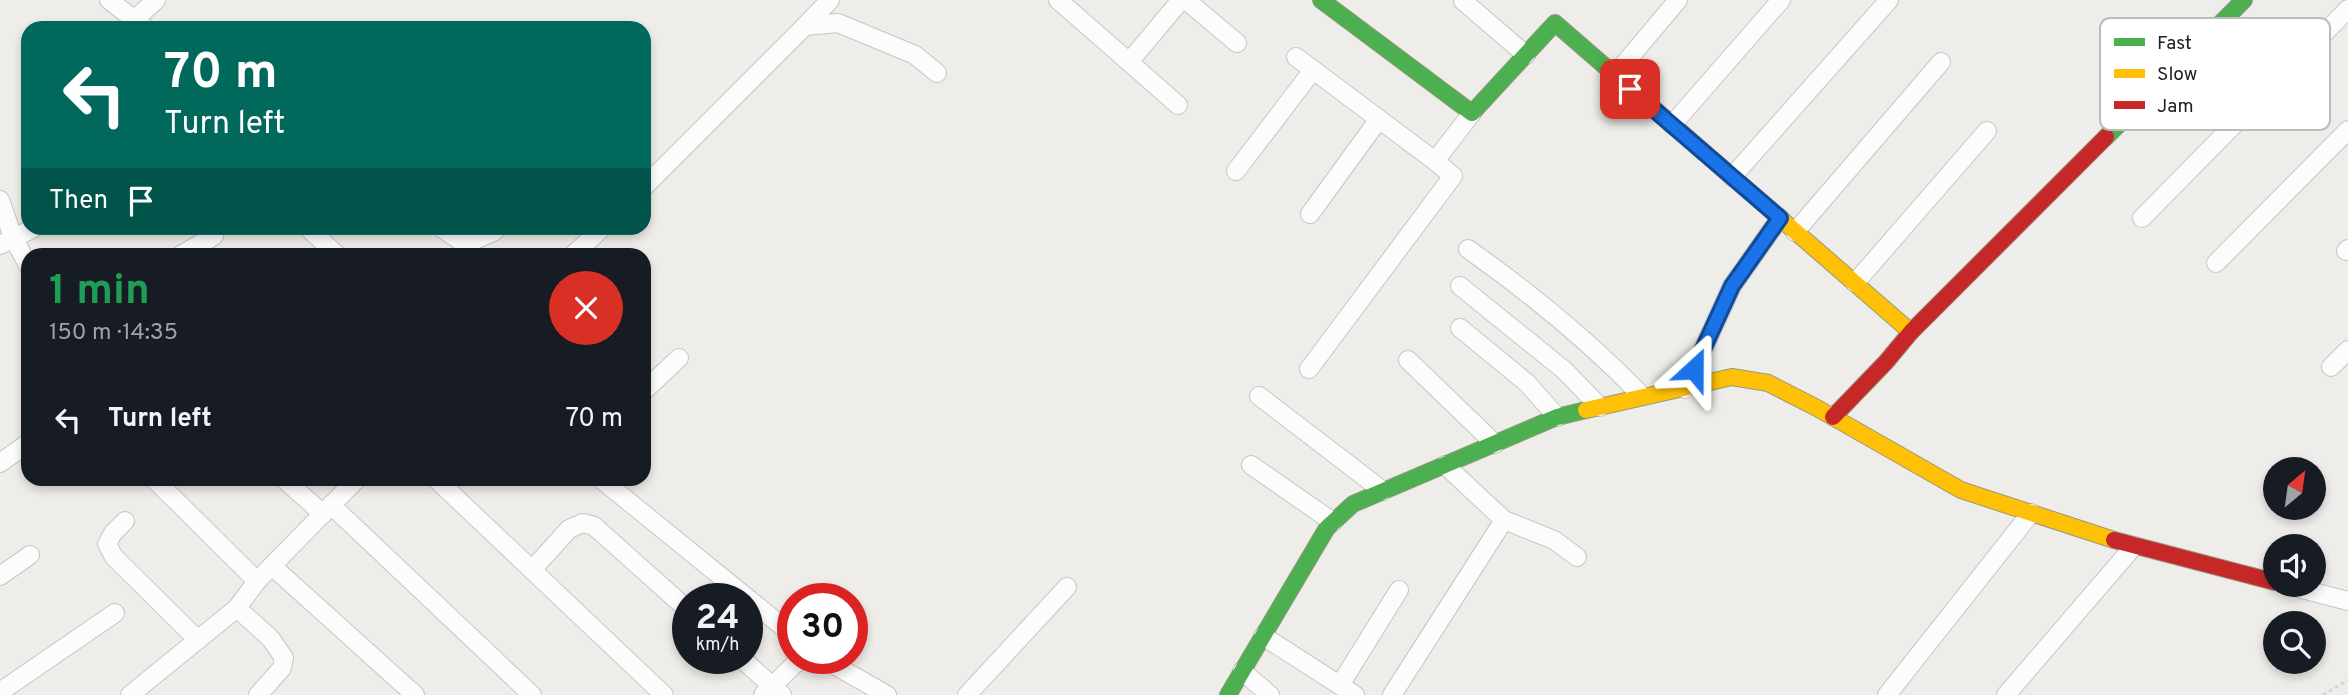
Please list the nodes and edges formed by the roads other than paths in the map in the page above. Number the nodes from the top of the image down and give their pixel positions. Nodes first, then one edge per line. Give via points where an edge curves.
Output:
1 (108, 0) edge
2 (156, 0) edge
3 (830, 0) edge
4 (1184, 0) edge
5 (1321, 0) edge
6 (1463, 0) edge
7 (1678, 0) edge
8 (1781, 0) edge
9 (1889, 0) edge
10 (2244, 0) edge
11 (1060, 1) edge
12 (2348, 9) edge
13 (2226, 18) edge
14 (136, 21) edge
15 (142, 21) edge
16 (805, 26) junction
17 (2330, 27) edge
18 (1237, 43) dead end
19 (1527, 55) junction
20 (1296, 57) dead end
21 (1129, 62) junction
22 (1941, 62) dead end
23 (1313, 70) junction
24 (937, 73) dead end
25 (1614, 76) junction
26 (1178, 106) dead end
27 (1472, 113) junction
28 (1378, 119) junction
29 (1672, 125) junction
30 (2114, 130) edge
31 (2229, 130) edge
32 (2348, 130) edge
33 (1987, 131) dead end
34 (1436, 161) junction
35 (1237, 171) dead end
36 (1732, 177) junction
37 (651, 180) edge
38 (0, 200) edge
39 (1310, 214) dead end
40 (1780, 218) junction
41 (2143, 218) dead end
42 (1795, 232) junction
43 (316, 235) edge
44 (451, 235) edge
45 (489, 235) edge
46 (594, 235) edge
47 (214, 236) dead end
48 (7, 241) edge
49 (193, 248) edge
50 (329, 248) edge
51 (467, 248) edge
52 (472, 248) edge
53 (581, 248) edge
54 (1468, 249) dead end
55 (21, 257) edge
56 (2216, 263) dead end
57 (1855, 283) junction
58 (1461, 286) dead end
59 (1460, 328) dead end
60 (1911, 332) junction
61 (2348, 350) edge
62 (679, 358) dead end
63 (1408, 360) dead end
64 (2331, 367) dead end
65 (1309, 369) dead end
66 (651, 384) edge
67 (1685, 389) junction
68 (1259, 396) dead end
69 (1642, 396) junction
70 (1600, 407) junction
71 (1557, 417) junction
72 (1833, 417) junction
73 (1495, 444) junction
74 (21, 448) edge
75 (0, 463) edge
76 (1251, 464) dead end
77 (1446, 465) junction
78 (161, 486) edge
79 (293, 486) edge
80 (350, 486) edge
81 (443, 486) edge
82 (609, 486) edge
83 (1382, 491) junction
84 (327, 510) junction
85 (2031, 513) junction
86 (1504, 520) junction
87 (125, 521) dead end
88 (1334, 522) junction
89 (2134, 546) junction
90 (30, 555) dead end
91 (1577, 556) dead end
92 (272, 566) junction
93 (532, 570) junction
94 (0, 576) edge
95 (2263, 579) edge
96 (257, 581) junction
97 (1067, 587) dead end
98 (1399, 590) dead end
99 (2326, 595) edge
100 (672, 596) edge
101 (2348, 601) edge
102 (237, 608) junction
103 (115, 613) dead end
104 (777, 622) edge
105 (1263, 636) junction
106 (198, 640) junction
107 (1242, 671) junction
108 (756, 674) edge
109 (787, 674) edge
110 (850, 674) edge
111 (1347, 690) edge
112 (0, 692) edge
113 (772, 692) edge
114 (1893, 693) edge
115 (130, 695) edge
116 (258, 695) edge
117 (415, 695) edge
118 (532, 695) edge
119 (664, 695) edge
120 (887, 695) edge
121 (967, 695) edge
122 (1228, 695) edge
123 (1270, 695) edge
124 (1392, 695) edge
125 (2006, 695) edge

1 - 14 street
2 - 15 street
3 - 16 street
4 - 18 street
4 - 21 street
5 - 27 street
6 - 19 street
7 - 25 street
8 - 29 street
9 - 36 street
10 - 13 street
11 - 21 street
12 - 17 street
16 - 24 street via 838,23 915,55
16 - 37 street
19 - 25 street via 1555,23
19 - 27 street
20 - 23 street
21 - 26 street
22 - 42 street
23 - 28 street
23 - 35 street
25 - 29 street
27 - 34 street
28 - 34 street
28 - 39 street
29 - 36 street
30 - 60 street
31 - 41 street
32 - 56 street
33 - 57 street
34 - 65 street via 1453,176
36 - 40 street
38 - 48 street
40 - 42 street
40 - 67 street via 1732,286
42 - 57 street
43 - 50 street
44 - 51 street
45 - 52 street
46 - 53 street
47 - 49 street
48 - 55 street
54 - 69 street via 1524,289
57 - 60 street
58 - 70 street via 1564,370
59 - 71 street via 1527,383
60 - 72 street
61 - 64 street
62 - 66 street
63 - 73 street
67 - 69 street
67 - 72 street via 1732,377 1768,383
68 - 83 street
69 - 70 street
70 - 71 street
71 - 73 street
72 - 85 street via 1961,489
73 - 77 street
74 - 75 street
76 - 88 street
77 - 83 street
77 - 86 street
78 - 96 street
79 - 84 street
80 - 84 street
81 - 93 street
82 - 104 street
83 - 88 street via 1353,504
84 - 92 street
84 - 118 street
85 - 89 street
85 - 114 street
86 - 91 street via 1554,540
86 - 124 street
87 - 106 street via 107,544 114,556
88 - 105 street via 1326,528
89 - 95 street
89 - 125 street
90 - 94 street
92 - 96 street
92 - 117 street
93 - 100 street via 569,529 583,523 594,526
93 - 119 street
96 - 102 street
97 - 121 street
98 - 111 street
99 - 101 street
102 - 106 street
102 - 116 street via 271,639 284,658 282,667
103 - 112 street
105 - 107 street
105 - 111 street
106 - 115 street
107 - 122 street
107 - 123 street
108 - 113 street
109 - 113 street
110 - 120 street

